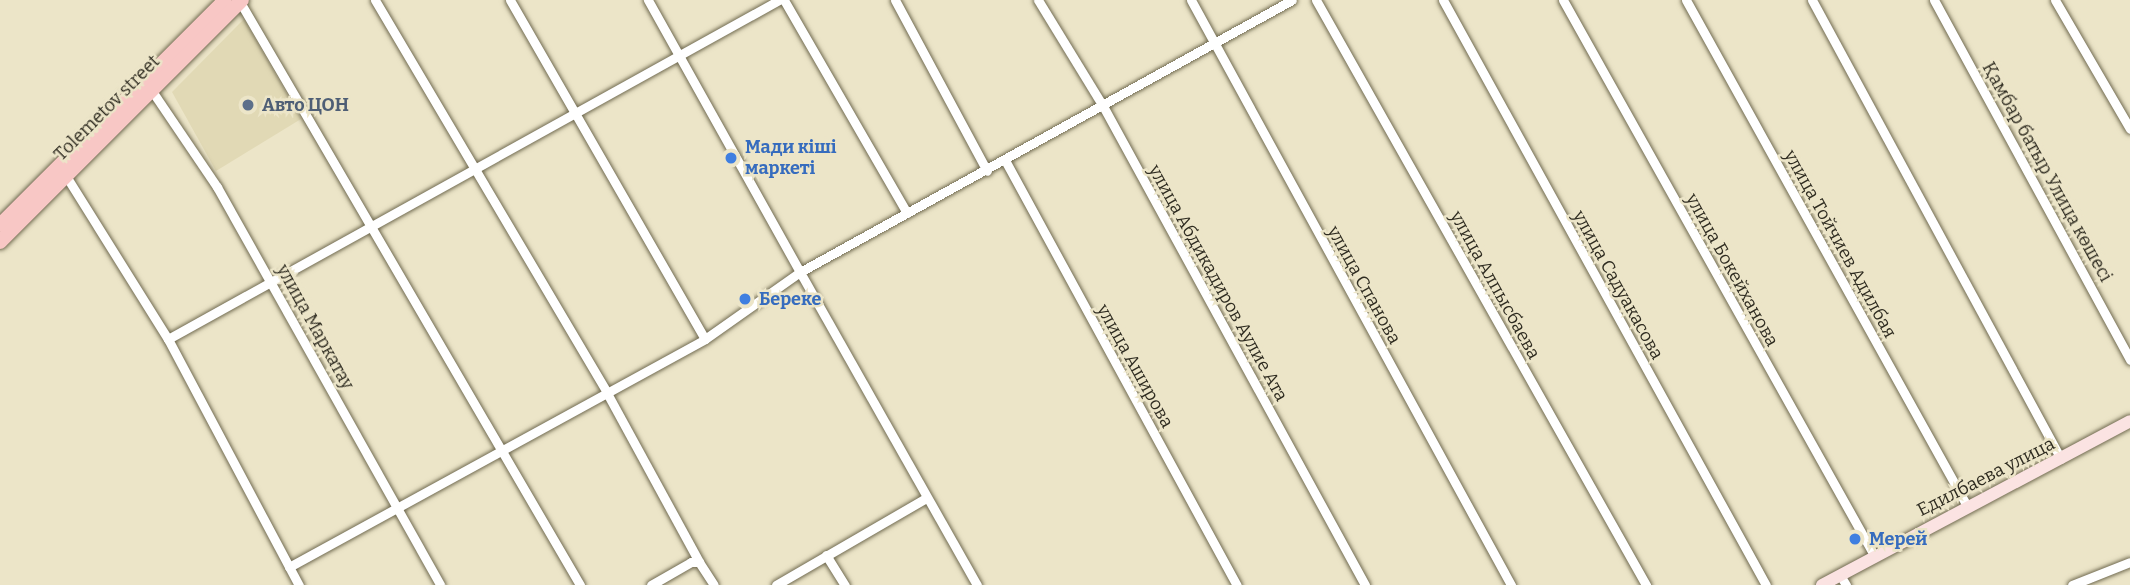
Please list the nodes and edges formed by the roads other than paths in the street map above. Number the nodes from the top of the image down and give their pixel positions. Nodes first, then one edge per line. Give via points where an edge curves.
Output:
1 (225, 0) edge
2 (374, 0) edge
3 (510, 0) edge
4 (648, 0) edge
5 (781, 0) edge
6 (895, 0) edge
7 (1038, 0) edge
8 (1191, 0) edge
9 (1292, 0) edge
10 (1316, 0) edge
11 (1443, 0) edge
12 (1563, 0) edge
13 (1686, 0) edge
14 (1812, 0) edge
15 (1934, 0) edge
16 (2055, 0) edge
17 (241, 1) edge
18 (1214, 45) junction
19 (681, 59) junction
20 (152, 91) junction
21 (1103, 106) junction
22 (576, 117) junction
23 (2129, 125) edge
24 (1006, 162) junction
25 (987, 171) junction
26 (473, 174) junction
27 (66, 176) junction
28 (907, 213) junction
29 (0, 225) edge
30 (371, 229) junction
31 (0, 242) edge
32 (800, 272) junction
33 (270, 279) junction
34 (169, 339) junction
35 (705, 339) junction
36 (2130, 360) edge
37 (607, 393) junction
38 (2130, 421) edge
39 (500, 450) junction
40 (2061, 459) junction
41 (926, 499) junction
42 (1966, 503) junction
43 (398, 506) junction
44 (826, 555) junction
45 (1874, 555) junction
46 (699, 562) junction
47 (2130, 562) edge
48 (289, 567) junction
49 (1843, 580) edge
50 (299, 585) edge
51 (440, 585) edge
52 (580, 585) edge
53 (651, 585) edge
54 (714, 585) edge
55 (776, 585) edge
56 (845, 585) edge
57 (977, 585) edge
58 (1237, 585) edge
59 (1365, 585) edge
60 (1511, 585) edge
61 (1646, 585) edge
62 (1766, 585) edge
63 (1822, 585) edge
64 (2072, 585) edge

1 - 29 main road, Tolemetov street
2 - 26 street
3 - 22 street
4 - 19 street
5 - 19 street
5 - 28 street
6 - 25 street
7 - 21 street, улица Абдикадиров Аулие Ата
8 - 18 street, улица Спанова
9 - 18 street
10 - 61 street, улица Алпысбаева
11 - 62 street, улица Садуакасова
12 - 45 street, улица Бокейханова
13 - 42 street, улица Тойчиев Адилбая
14 - 40 street
15 - 36 street, Қамбар батыр Улица көшесі
16 - 23 street
17 - 20 main road, Tolemetov street
17 - 30 street
18 - 21 street
18 - 60 street, улица Спанова
19 - 22 street
19 - 32 street
20 - 27 main road, Tolemetov street
20 - 33 street, улица Маркатау
21 - 24 street
21 - 59 street, улица Абдикадиров Аулие Ата
22 - 26 street
22 - 35 street
24 - 25 street
24 - 58 street, улица Аширова
25 - 28 street
26 - 30 street
26 - 37 street
27 - 31 main road, Tolemetov street
27 - 34 street
28 - 32 street
30 - 33 street
30 - 39 street
32 - 35 street
32 - 41 street
33 - 34 street
33 - 43 street, улица Маркатау
34 - 48 street
35 - 37 street
37 - 39 street
37 - 46 street
38 - 40 street, Едилбаева улица
39 - 43 street
39 - 52 street
40 - 42 street, Едилбаева улица
41 - 44 street
41 - 57 street
42 - 45 street, Едилбаева улица
43 - 48 street
43 - 51 street, улица Маркатау
44 - 55 street
44 - 56 street
45 - 49 street, Едилбаева улица
46 - 53 street
46 - 54 street
47 - 64 street
48 - 50 street
49 - 63 street, Едилбаева улица

